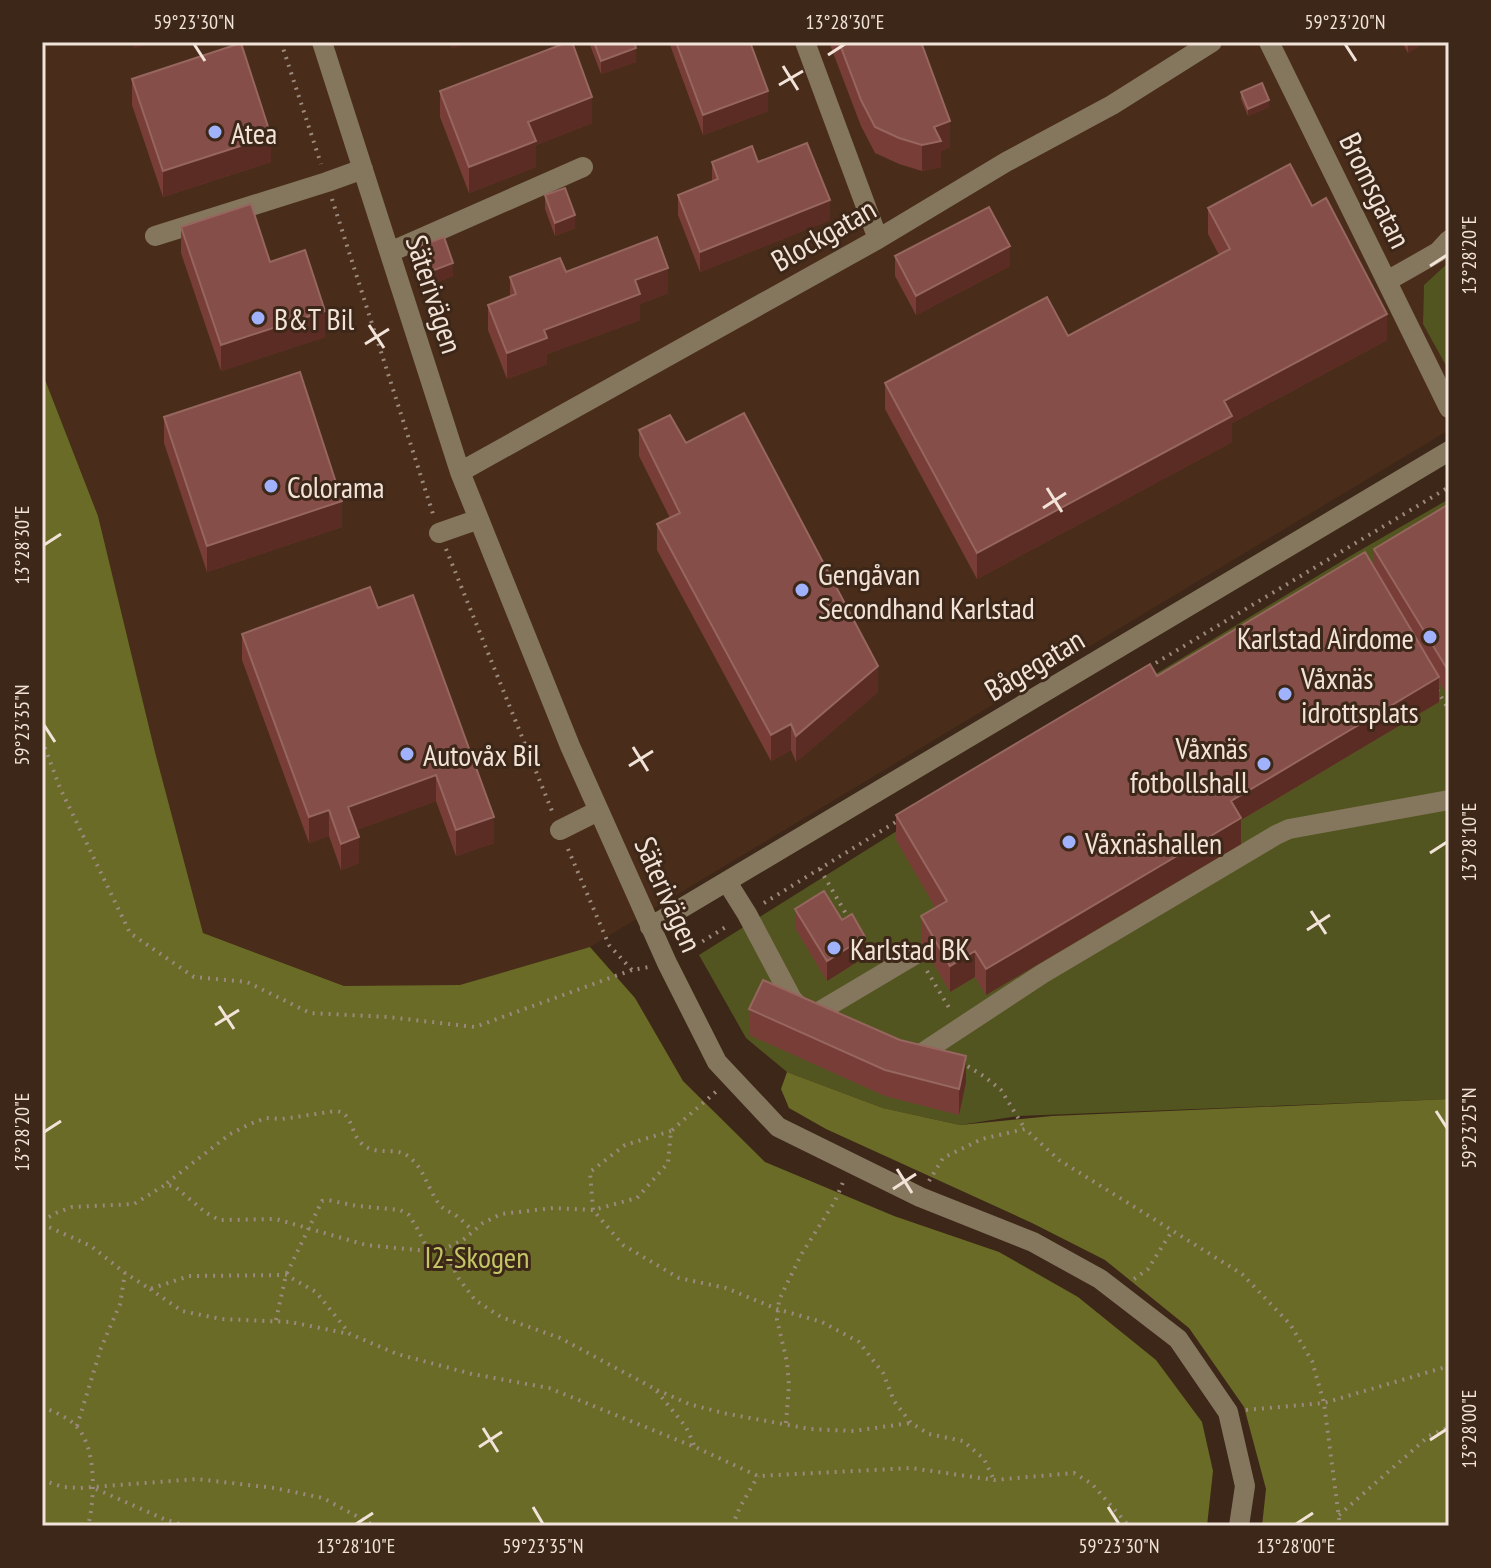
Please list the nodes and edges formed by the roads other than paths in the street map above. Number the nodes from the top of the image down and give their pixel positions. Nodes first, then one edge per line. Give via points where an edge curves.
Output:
1 (322, 42) edge
2 (805, 42) edge
3 (1212, 42) edge
4 (1269, 42) edge
5 (583, 167) dead end
6 (363, 169) junction
7 (155, 236) dead end
8 (878, 239) junction
9 (1449, 240) edge
10 (390, 252) junction
11 (1387, 281) junction
12 (1449, 408) edge
13 (1449, 451) edge
14 (460, 472) junction
15 (479, 519) junction
16 (439, 533) dead end
17 (1449, 800) edge
18 (598, 811) junction
19 (560, 830) dead end
20 (727, 882) junction
21 (650, 927) junction
22 (916, 954) road end
23 (881, 1050) edge
24 (1239, 1526) edge

1 - 6 street, Säterivägen
2 - 8 street
3 - 8 street, Blockgatan
4 - 11 street, Bromsgatan
5 - 10 street
6 - 7 street
6 - 10 street, Säterivägen
8 - 14 street, Blockgatan
9 - 11 street
10 - 14 street, Säterivägen
11 - 12 street, Bromsgatan
13 - 20 street, Bågegatan
14 - 15 street, Säterivägen
15 - 16 street
15 - 18 street, Säterivägen
17 - 23 street via 1289,829 1042,974 934,1045 908,1059
18 - 19 street
18 - 21 street, Säterivägen
20 - 21 street, Bågegatan
20 - 22 street via 792,999 822,1018
21 - 24 street, Säterivägen via 717,1062 778,1127 920,1197 1033,1242 1100,1279 1178,1339 1228,1412 1245,1486

